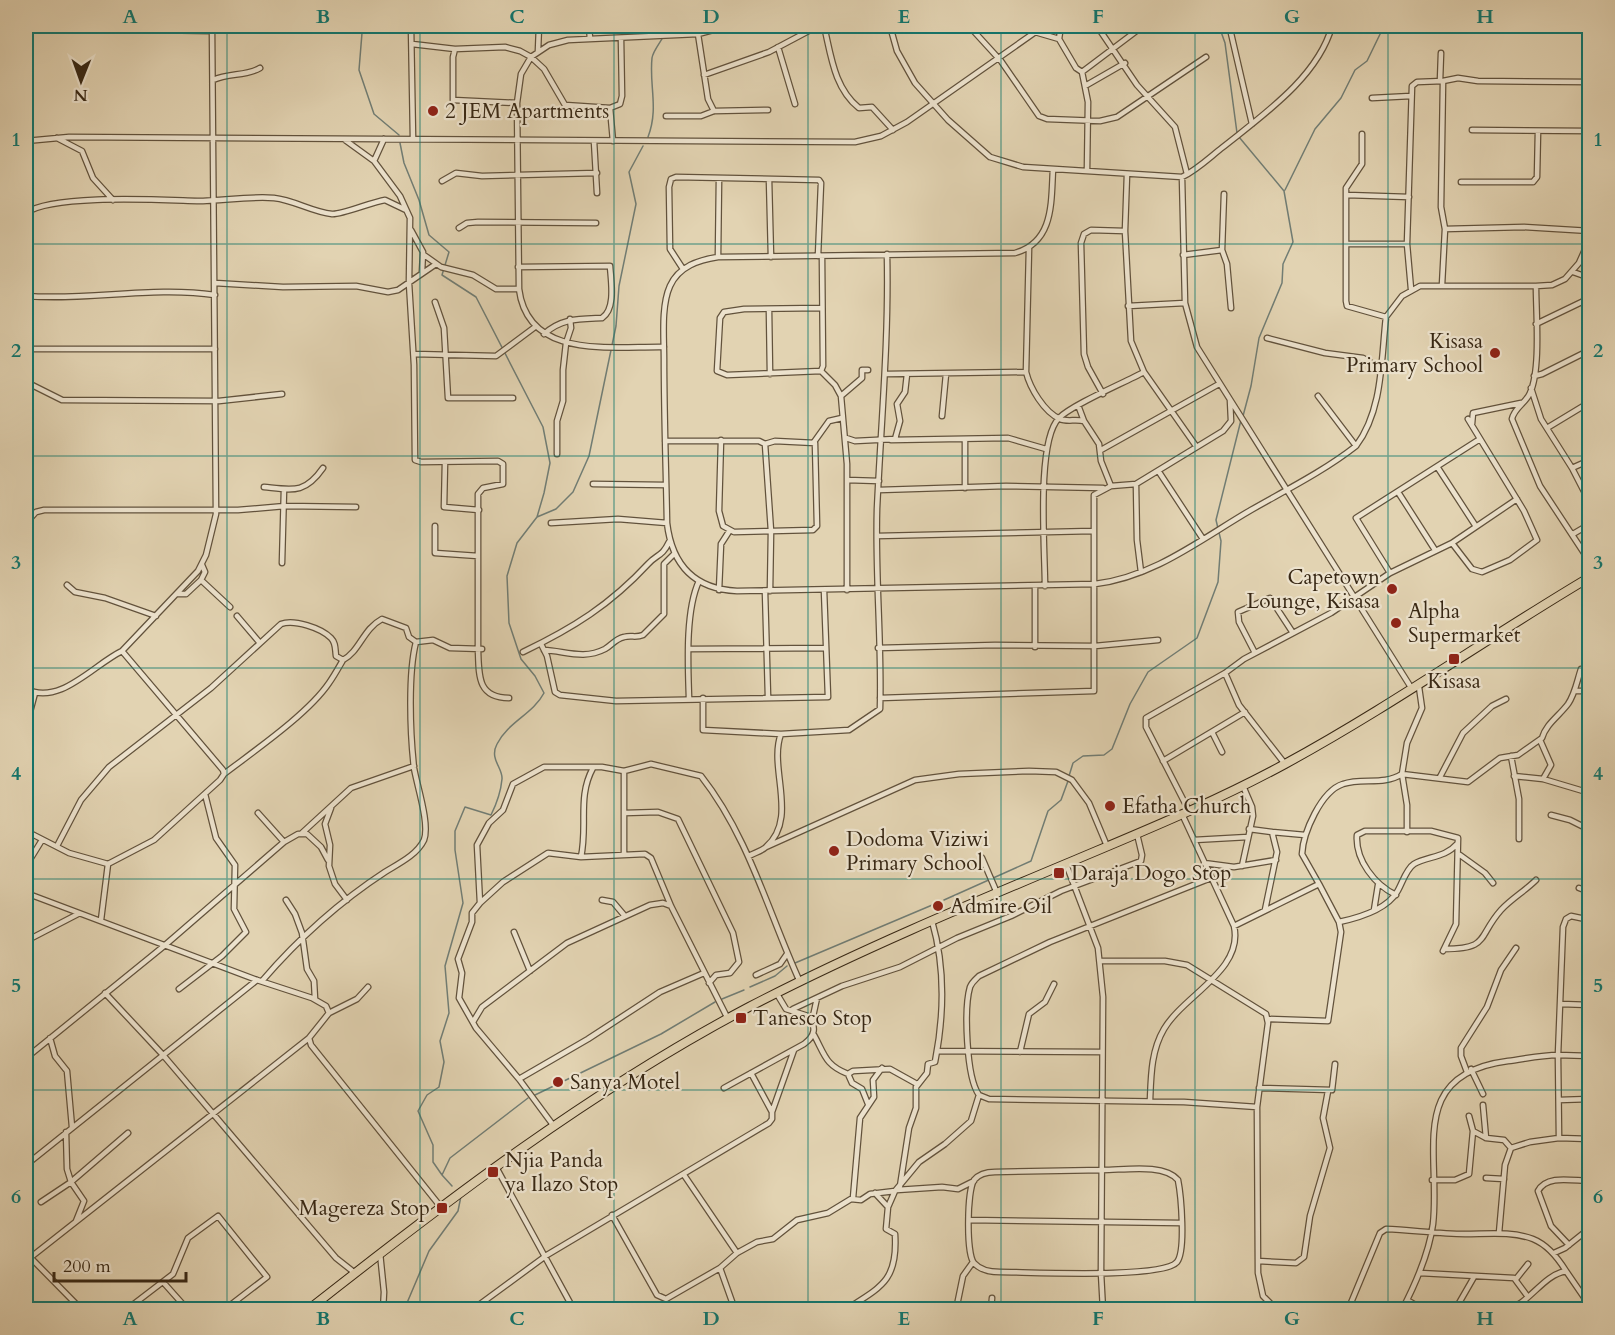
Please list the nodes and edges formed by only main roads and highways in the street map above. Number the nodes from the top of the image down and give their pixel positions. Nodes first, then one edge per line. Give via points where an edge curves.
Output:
1 (1590, 577) edge
2 (308, 1310) edge

1 - 2 highway via 1416,688 1285,765 1137,834 996,889 800,982 639,1069 495,1165

